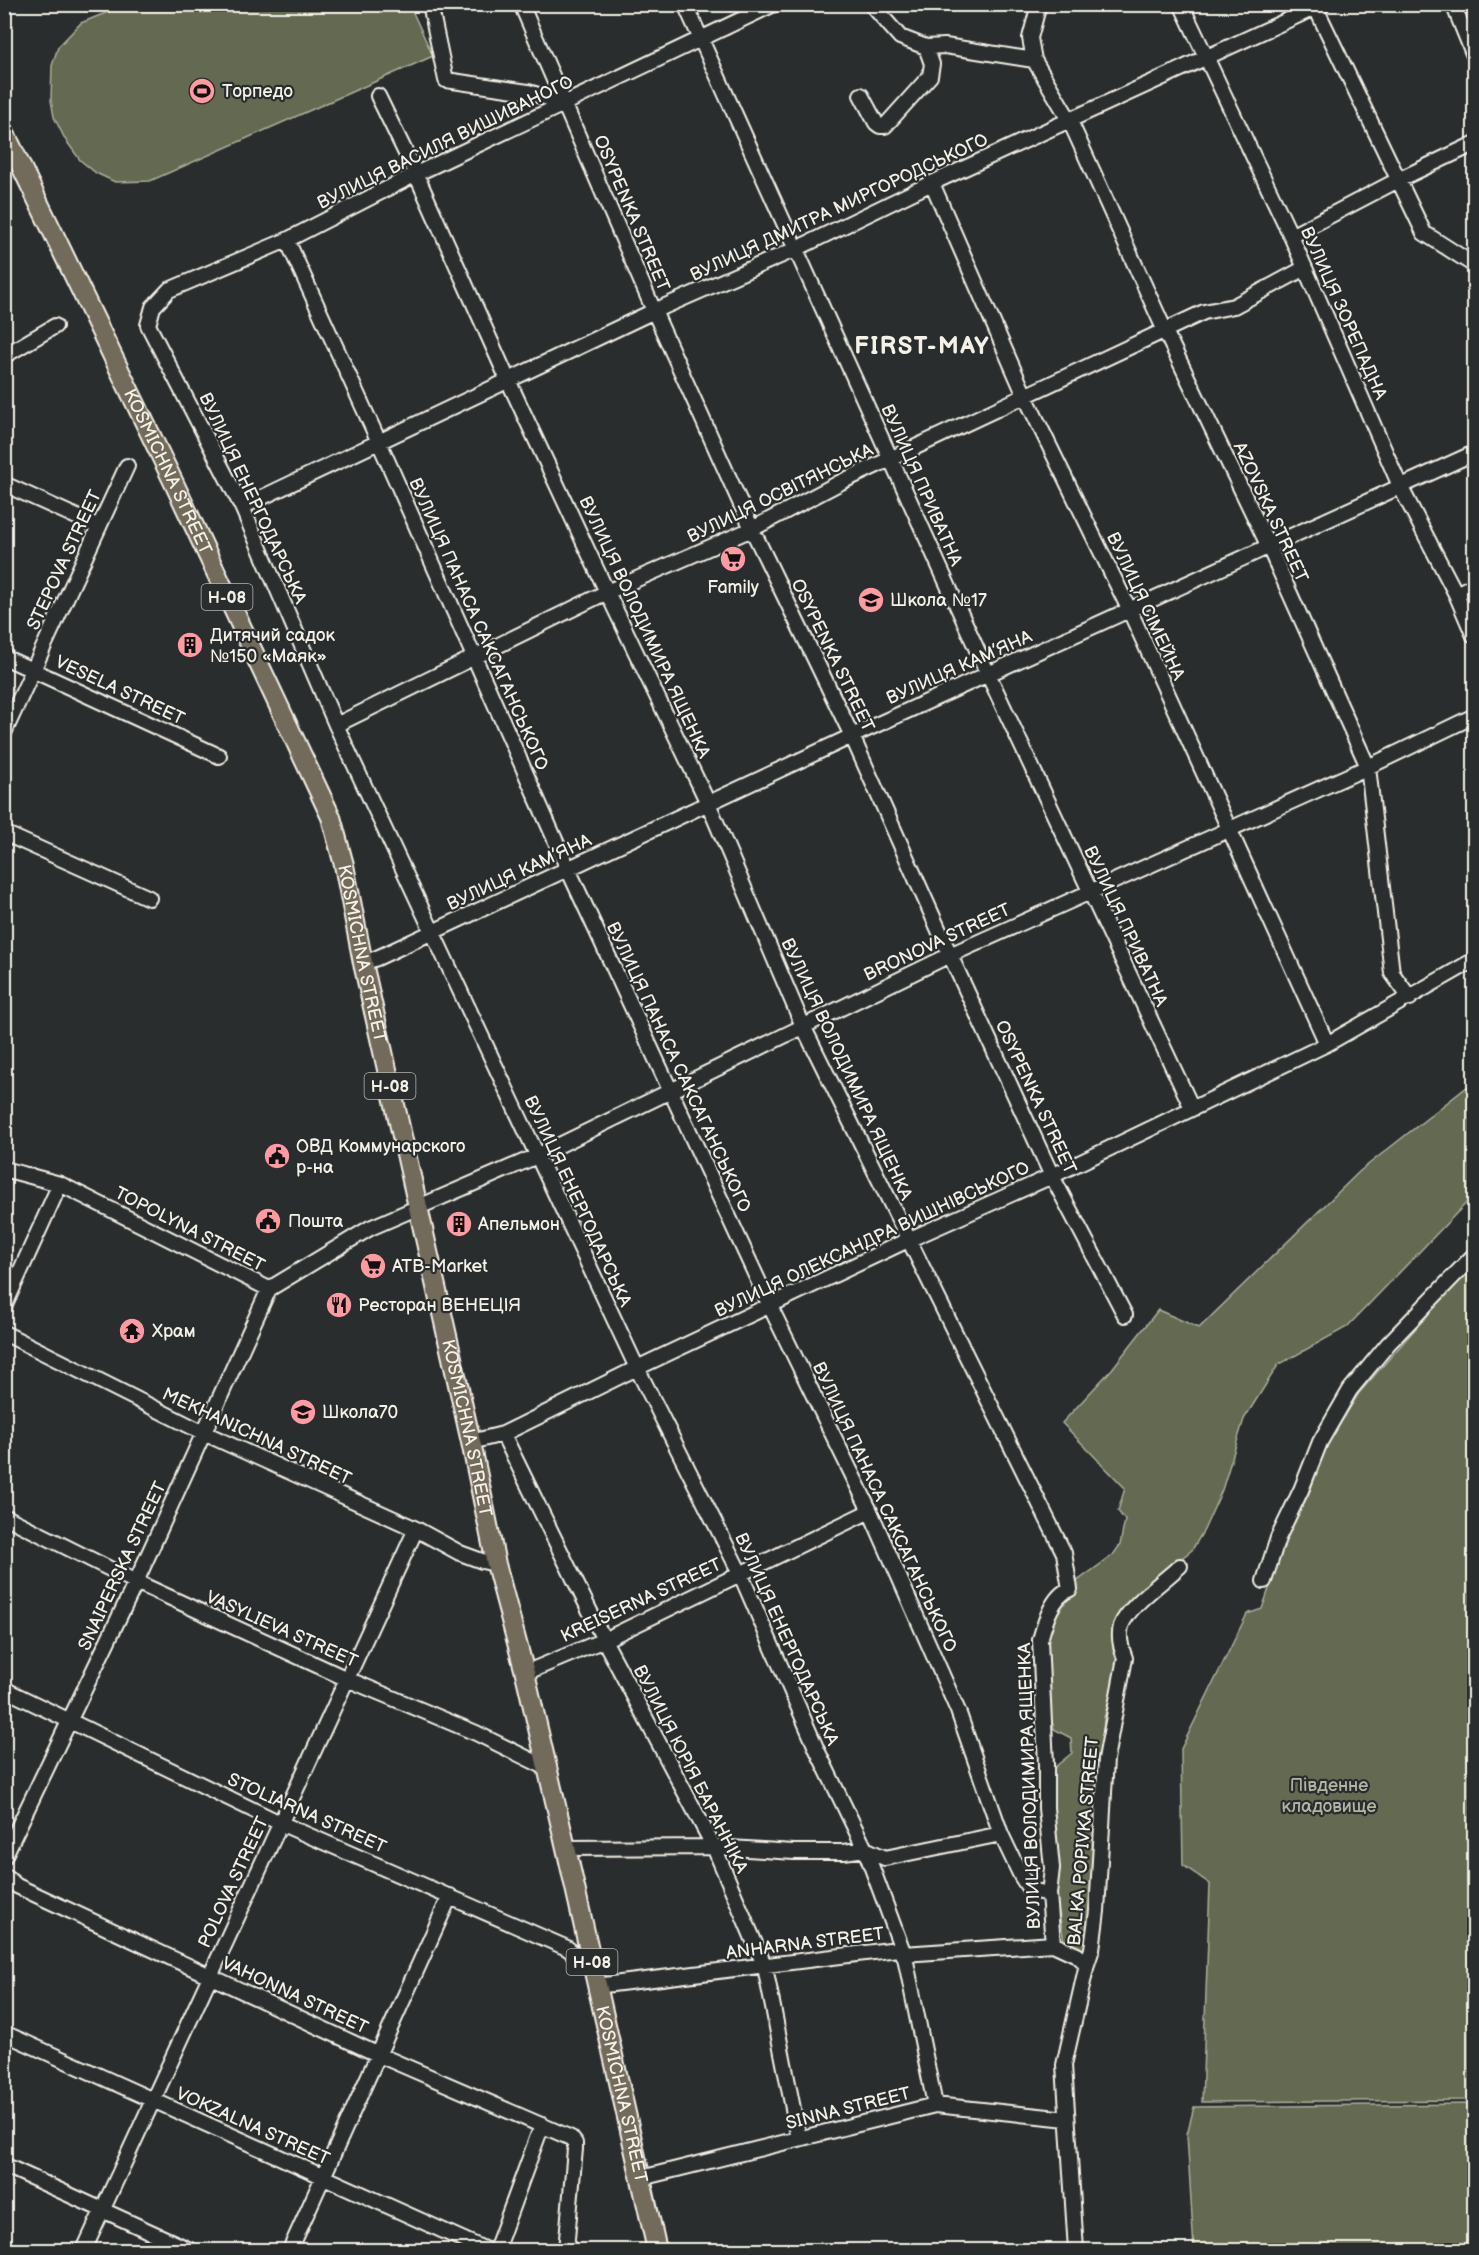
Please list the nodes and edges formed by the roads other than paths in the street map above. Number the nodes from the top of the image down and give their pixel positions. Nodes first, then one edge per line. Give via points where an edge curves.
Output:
1 (430, 4) edge
2 (521, 4) edge
3 (685, 4) edge
4 (774, 4) edge
5 (870, 4) edge
6 (1039, 4) edge
7 (1181, 4) edge
8 (1453, 4) edge
9 (1318, 6) edge
10 (701, 39) junction
11 (926, 47) junction
12 (1474, 56) edge
13 (1208, 59) junction
14 (1034, 60) junction
15 (861, 95) dead end
16 (378, 96) dead end
17 (565, 103) junction
18 (1070, 121) junction
19 (4, 131) edge
20 (1474, 144) edge
21 (416, 174) junction
22 (1398, 180) junction
23 (932, 183) junction
24 (1291, 236) junction
25 (287, 240) junction
26 (796, 249) junction
27 (1474, 265) edge
28 (1305, 268) junction
29 (654, 311) junction
30 (148, 325) joint
31 (55, 326) dead end
32 (1165, 332) junction
33 (4, 356) edge
34 (508, 380) junction
35 (1025, 396) junction
36 (379, 442) junction
37 (1474, 453) edge
38 (891, 460) junction
39 (127, 466) dead end
40 (4, 484) edge
41 (1400, 486) junction
42 (242, 507) junction
43 (99, 527) junction
44 (752, 529) junction
45 (1269, 547) junction
46 (1474, 585) edge
47 (607, 592) junction
48 (1456, 594) junction
49 (1129, 609) junction
50 (1474, 636) edge
51 (4, 657) edge
52 (474, 657) junction
53 (33, 670) junction
54 (988, 674) junction
55 (1474, 716) edge
56 (336, 725) junction
57 (4, 733) edge
58 (852, 735) junction
59 (219, 756) dead end
60 (1368, 767) junction
61 (708, 802) junction
62 (1229, 829) junction
63 (4, 833) edge
64 (568, 869) junction
65 (1089, 891) junction
66 (149, 898) dead end
67 (432, 932) junction
68 (950, 955) junction
69 (1474, 960) edge
70 (363, 963) junction
71 (1410, 998) junction
72 (803, 1026) junction
73 (1327, 1044) junction
74 (670, 1091) junction
75 (1192, 1108) junction
76 (537, 1156) junction
77 (4, 1169) edge
78 (1052, 1176) junction
79 (60, 1184) junction
80 (417, 1209) junction
81 (908, 1240) junction
82 (1474, 1255) edge
83 (269, 1289) junction
84 (770, 1306) junction
85 (4, 1307) edge
86 (1125, 1315) dead end
87 (4, 1333) edge
88 (637, 1368) junction
89 (204, 1433) junction
90 (503, 1434) junction
91 (471, 1442) junction
92 (870, 1511) junction
93 (4, 1516) edge
94 (416, 1529) junction
95 (496, 1564) junction
96 (1180, 1566) dead end
97 (740, 1573) junction
98 (1264, 1581) dead end
99 (136, 1582) junction
100 (604, 1640) junction
101 (525, 1673) junction
102 (347, 1679) junction
103 (4, 1689) edge
104 (70, 1721) junction
105 (547, 1768) junction
106 (280, 1823) junction
107 (1001, 1834) junction
108 (714, 1847) junction
109 (566, 1848) junction
110 (865, 1849) junction
111 (4, 1857) edge
112 (4, 1875) edge
113 (1049, 1894) junction
114 (450, 1896) junction
115 (1053, 1944) junction
116 (903, 1954) junction
117 (1087, 1964) junction
118 (765, 1967) junction
119 (210, 1976) junction
120 (595, 1978) junction
121 (4, 2033) edge
122 (378, 2055) junction
123 (153, 2101) junction
124 (935, 2105) junction
125 (1067, 2119) junction
126 (542, 2125) junction
127 (799, 2139) junction
128 (4, 2165) edge
129 (323, 2177) junction
130 (641, 2178) junction
131 (102, 2210) junction
132 (84, 2250) edge
133 (190, 2250) edge
134 (290, 2250) edge
135 (486, 2250) edge
136 (496, 2250) edge
137 (566, 2250) edge
138 (657, 2250) edge
139 (1076, 2250) edge

1 - 17 street via 446,80 528,92
2 - 17 street, OSYPENKA STREET
3 - 10 street, ВУЛИЦЯ ПРИВАТНА
4 - 10 street, ВУЛИЦЯ ВАСИЛЯ ВИШИВАНОГО
5 - 11 street via 900,37
6 - 14 street via 1030,38
7 - 13 street, ВУЛИЦЯ ЗОРЕПАДНА
8 - 12 street
9 - 13 street, ВУЛИЦЯ ДМИТРА МИРГОРОДСЬКОГО
9 - 22 street
10 - 17 street, ВУЛИЦЯ ВАСИЛЯ ВИШИВАНОГО
10 - 26 street, ВУЛИЦЯ ПРИВАТНА
11 - 14 street via 945,46
11 - 15 street via 932,64 930,76 885,126 876,123
13 - 18 street, ВУЛИЦЯ ДМИТРА МИРГОРОДСЬКОГО
13 - 24 street, ВУЛИЦЯ ЗОРЕПАДНА
14 - 18 street, AZOVSKA STREET
16 - 21 street, ВУЛИЦЯ ВОЛОДИМИРА ЯЩЕНКА
17 - 21 street, ВУЛИЦЯ ВАСИЛЯ ВИШИВАНОГО
17 - 29 street, OSYPENKA STREET
18 - 23 street, ВУЛИЦЯ ДМИТРА МИРГОРОДСЬКОГО
18 - 32 street, AZOVSKA STREET
19 - 70 main road, KOSMICHNA STREET / Н-08 via 331,817
20 - 22 street
21 - 25 street, ВУЛИЦЯ ВАСИЛЯ ВИШИВАНОГО
21 - 34 street, ВУЛИЦЯ ВОЛОДИМИРА ЯЩЕНКА
22 - 24 street
22 - 27 street via 1424,233
23 - 26 street, ВУЛИЦЯ ДМИТРА МИРГОРОДСЬКОГО
23 - 35 street, ВУЛИЦЯ СІМЕЙНА
24 - 28 street, ВУЛИЦЯ ЗОРЕПАДНА
25 - 30 street, ВУЛИЦЯ ВАСИЛЯ ВИШИВАНОГО via 169,290 153,307
25 - 36 street, ВУЛИЦЯ ПАНАСА САКСАГАНСЬКОГО
26 - 29 street, ВУЛИЦЯ ДМИТРА МИРГОРОДСЬКОГО
26 - 38 street, ВУЛИЦЯ ПРИВАТНА
28 - 32 street, ВУЛИЦЯ ОСВІТЯНСЬКА via 1234,306 1204,312
28 - 41 street, ВУЛИЦЯ ЗОРЕПАДНА
29 - 34 street, ВУЛИЦЯ ДМИТРА МИРГОРОДСЬКОГО
29 - 44 street, OSYPENKA STREET
30 - 42 street, ВУЛИЦЯ ЕНЕРГОДАРСЬКА
31 - 33 street
32 - 35 street, ВУЛИЦЯ ОСВІТЯНСЬКА
32 - 45 street, AZOVSKA STREET
34 - 36 street, ВУЛИЦЯ ДМИТРА МИРГОРОДСЬКОГО
34 - 47 street, ВУЛИЦЯ ВОЛОДИМИРА ЯЩЕНКА
35 - 38 street, ВУЛИЦЯ ОСВІТЯНСЬКА
35 - 49 street, ВУЛИЦЯ СІМЕЙНА
36 - 42 street, ВУЛИЦЯ ДМИТРА МИРГОРОДСЬКОГО
36 - 52 street, ВУЛИЦЯ ПАНАСА САКСАГАНСЬКОГО
37 - 41 street, ВУЛИЦЯ КАМ’ЯНА
38 - 44 street, ВУЛИЦЯ ОСВІТЯНСЬКА
38 - 54 street, ВУЛИЦЯ ПРИВАТНА
39 - 43 street, STEPOVA STREET
40 - 43 street
41 - 45 street, ВУЛИЦЯ КАМ’ЯНА
41 - 48 street, ВУЛИЦЯ ЗОРЕПАДНА
42 - 56 street, ВУЛИЦЯ ЕНЕРГОДАРСЬКА
43 - 53 street, STEPOVA STREET
44 - 47 street, ВУЛИЦЯ ОСВІТЯНСЬКА
44 - 58 street, OSYPENKA STREET
45 - 49 street, ВУЛИЦЯ КАМ’ЯНА
45 - 60 street, AZOVSKA STREET
46 - 48 street
47 - 52 street, ВУЛИЦЯ ОСВІТЯНСЬКА
47 - 61 street, ВУЛИЦЯ ВОЛОДИМИРА ЯЩЕНКА
48 - 50 street, ВУЛИЦЯ ЗОРЕПАДНА
49 - 54 street, ВУЛИЦЯ КАМ’ЯНА
49 - 62 street, ВУЛИЦЯ СІМЕЙНА
51 - 53 street, VESELA STREET
52 - 56 street, ВУЛИЦЯ ОСВІТЯНСЬКА
52 - 64 street, ВУЛИЦЯ ПАНАСА САКСАГАНСЬКОГО
53 - 57 street, STEPOVA STREET
53 - 59 street, VESELA STREET
54 - 58 street, ВУЛИЦЯ КАМ’ЯНА
54 - 65 street, ВУЛИЦЯ ПРИВАТНА
55 - 60 street, BRONOVA STREET
56 - 67 street, ВУЛИЦЯ ЕНЕРГОДАРСЬКА
58 - 61 street, ВУЛИЦЯ КАМ’ЯНА
58 - 68 street, OSYPENKA STREET
60 - 62 street, BRONOVA STREET
60 - 71 street, AZOVSKA STREET via 1392,973
61 - 64 street, ВУЛИЦЯ КАМ’ЯНА
61 - 72 street, ВУЛИЦЯ ВОЛОДИМИРА ЯЩЕНКА
62 - 65 street, BRONOVA STREET
62 - 73 street, ВУЛИЦЯ СІМЕЙНА
63 - 66 street
64 - 67 street, ВУЛИЦЯ КАМ’ЯНА
64 - 74 street, ВУЛИЦЯ ПАНАСА САКСАГАНСЬКОГО
65 - 68 street, BRONOVA STREET
65 - 75 street, ВУЛИЦЯ ПРИВАТНА
67 - 70 street, ВУЛИЦЯ КАМ’ЯНА
67 - 76 street, ВУЛИЦЯ ЕНЕРГОДАРСЬКА
68 - 72 street, BRONOVA STREET
68 - 78 street, OSYPENKA STREET
69 - 71 street, ВУЛИЦЯ ОЛЕКСАНДРА ВИШНІВСЬКОГО
70 - 80 main road, KOSMICHNA STREET / Н-08
71 - 73 street, ВУЛИЦЯ ОЛЕКСАНДРА ВИШНІВСЬКОГО
72 - 74 street, BRONOVA STREET
72 - 81 street, ВУЛИЦЯ ВОЛОДИМИРА ЯЩЕНКА
73 - 75 street, ВУЛИЦЯ ОЛЕКСАНДРА ВИШНІВСЬКОГО
74 - 76 street, BRONOVA STREET
74 - 84 street, ВУЛИЦЯ ПАНАСА САКСАГАНСЬКОГО
75 - 78 street, ВУЛИЦЯ ОЛЕКСАНДРА ВИШНІВСЬКОГО
76 - 80 street, BRONOVA STREET
76 - 88 street, ВУЛИЦЯ ЕНЕРГОДАРСЬКА
77 - 79 street, TOPOLYNA STREET
78 - 81 street, ВУЛИЦЯ ОЛЕКСАНДРА ВИШНІВСЬКОГО
78 - 86 street, OSYPENKA STREET
79 - 83 street, TOPOLYNA STREET
79 - 85 street
80 - 83 street, TOPOLYNA STREET via 370,1228
80 - 91 main road, KOSMICHNA STREET / Н-08
81 - 84 street, ВУЛИЦЯ ОЛЕКСАНДРА ВИШНІВСЬКОГО
81 - 113 street, ВУЛИЦЯ ВОЛОДИМИРА ЯЩЕНКА via 1066,1560 1070,1589 1060,1593 1040,1640 1052,1868
82 - 98 street via 1388,1344 1350,1390 1320,1442 1278,1538
83 - 89 street, SNAIPERSKA STREET
84 - 88 street, ВУЛИЦЯ ОЛЕКСАНДРА ВИШНІВСЬКОГО
84 - 92 street, ВУЛИЦЯ ПАНАСА САКСАГАНСЬКОГО
87 - 89 street, MEKHANICHNA STREET
88 - 90 street, ВУЛИЦЯ ОЛЕКСАНДРА ВИШНІВСЬКОГО
88 - 97 street, ВУЛИЦЯ ЕНЕРГОДАРСЬКА
89 - 94 street, MEKHANICHNA STREET
89 - 99 street, SNAIPERSKA STREET
90 - 91 street, ВУЛИЦЯ ОЛЕКСАНДРА ВИШНІВСЬКОГО
90 - 100 street, ВУЛИЦЯ ЮРІЯ БАРАННІКА
91 - 95 main road, KOSMICHNA STREET / Н-08
92 - 97 street, KREISERNA STREET
92 - 107 street, ВУЛИЦЯ ПАНАСА САКСАГАНСЬКОГО via 958,1711
93 - 99 street, VASYLIEVA STREET
94 - 95 street, MEKHANICHNA STREET via 460,1553
94 - 102 street, POLOVA STREET
95 - 101 main road, KOSMICHNA STREET / Н-08
96 - 117 street, BALKA POPIVKA STREET via 1131,1611 1121,1626 1125,1658 1106,1760 1097,1911
97 - 100 street, KREISERNA STREET
97 - 110 street, ВУЛИЦЯ ЕНЕРГОДАРСЬКА via 816,1750
99 - 102 street, VASYLIEVA STREET
99 - 104 street, SNAIPERSKA STREET
100 - 101 street, KREISERNA STREET
100 - 108 street, ВУЛИЦЯ ЮРІЯ БАРАННІКА
101 - 105 main road, KOSMICHNA STREET / Н-08
102 - 105 street, VASYLIEVA STREET via 476,1733
102 - 106 street, POLOVA STREET
103 - 104 street, STOLIARNA STREET
104 - 106 street, STOLIARNA STREET
104 - 111 street, SNAIPERSKA STREET
105 - 109 main road, KOSMICHNA STREET / Н-08
106 - 114 street, STOLIARNA STREET
106 - 119 street, POLOVA STREET
107 - 110 street via 885,1858
107 - 113 street, ВУЛИЦЯ ПАНАСА САКСАГАНСЬКОГО via 1030,1890
108 - 109 street
108 - 110 street via 804,1852
108 - 118 street, ВУЛИЦЯ ЮРІЯ БАРАННІКА
109 - 120 main road, KOSMICHNA STREET / Н-08
110 - 116 street, ВУЛИЦЯ ЕНЕРГОДАРСЬКА
112 - 119 street, VAHONNA STREET via 17,1886
113 - 115 street, ВУЛИЦЯ ВОЛОДИМИРА ЯЩЕНКА
114 - 120 street, STOLIARNA STREET via 567,1948
114 - 122 street
115 - 116 street, ANHARNA STREET
115 - 117 street, ВУЛИЦЯ ВОЛОДИМИРА ЯЩЕНКА
116 - 118 street, ANHARNA STREET via 898,1949
116 - 124 street, ВУЛИЦЯ ЕНЕРГОДАРСЬКА
117 - 125 street, BALKA POPIVKA STREET via 1064,2065
118 - 120 street, ANHARNA STREET
118 - 127 street, ВУЛИЦЯ ЮРІЯ БАРАННІКА
119 - 122 street, VAHONNA STREET
119 - 123 street, POLOVA STREET
120 - 130 main road, KOSMICHNA STREET / Н-08
121 - 123 street, VOKZALNA STREET
122 - 126 street, VAHONNA STREET
122 - 129 street
123 - 129 street, VOKZALNA STREET
123 - 131 street, POLOVA STREET
124 - 125 street, SINNA STREET
124 - 127 street, SINNA STREET
125 - 139 street, BALKA POPIVKA STREET
126 - 136 street
126 - 137 street, VAHONNA STREET via 574,2143
127 - 130 street, SINNA STREET
128 - 131 street
129 - 134 street
129 - 135 street, VOKZALNA STREET
130 - 138 main road, KOSMICHNA STREET / Н-08
131 - 132 street, POLOVA STREET
131 - 133 street

